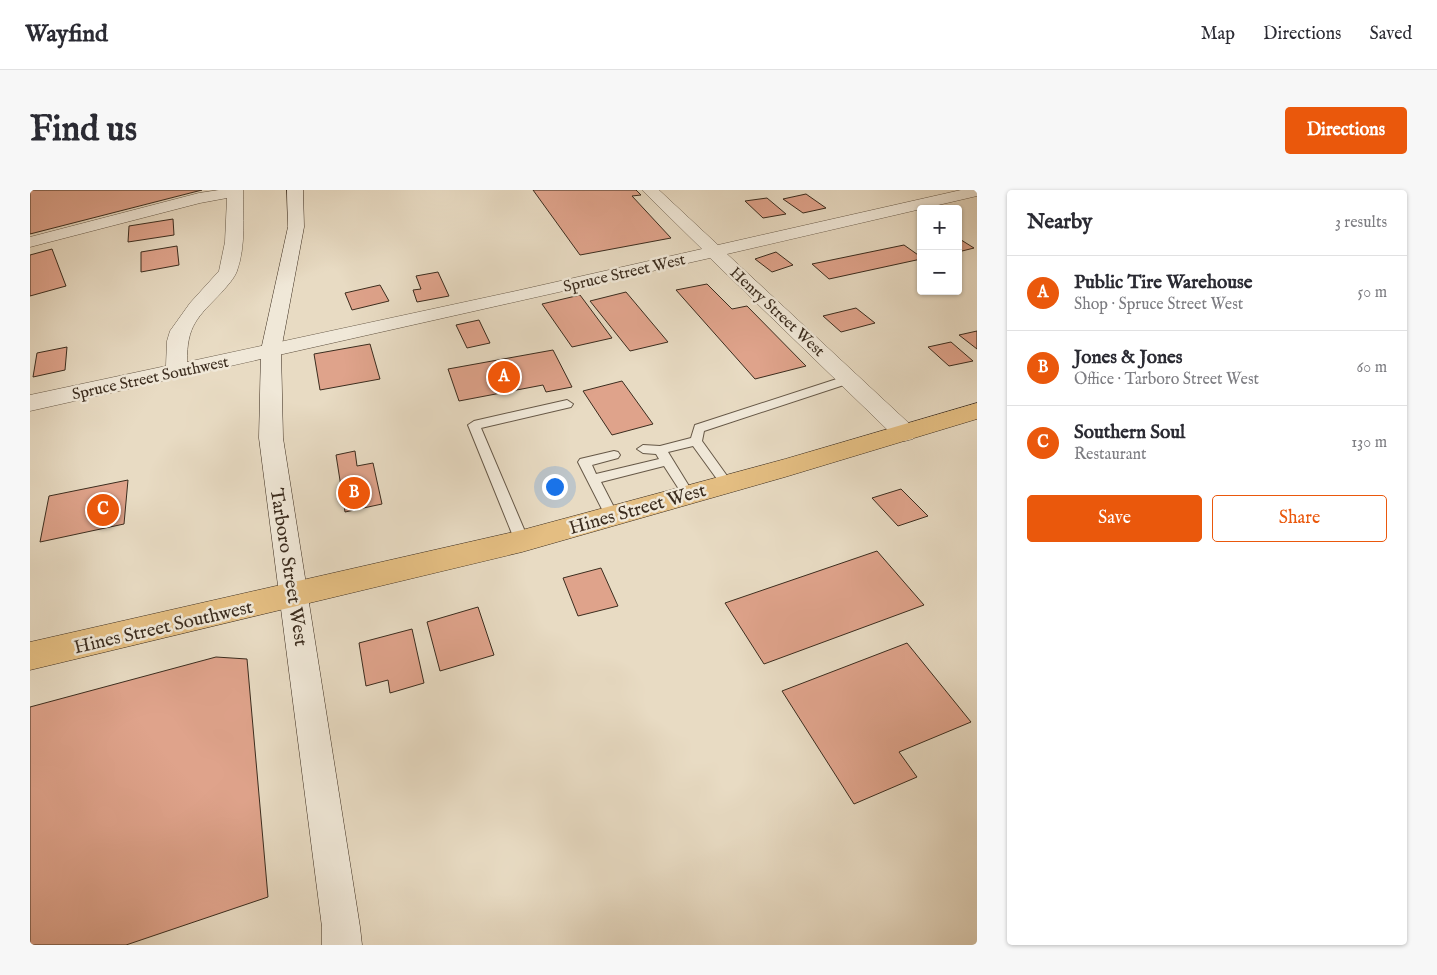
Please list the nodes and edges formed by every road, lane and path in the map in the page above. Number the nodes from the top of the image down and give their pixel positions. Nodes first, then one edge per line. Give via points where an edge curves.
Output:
1 (295, 190) edge
2 (650, 190) edge
3 (235, 191) edge
4 (977, 191) edge
5 (30, 242) edge
6 (714, 251) junction
7 (271, 350) junction
8 (176, 371) junction
9 (849, 379) junction
10 (30, 403) edge
11 (567, 404) dead end
12 (977, 411) edge
13 (905, 433) junction
14 (696, 441) junction
15 (643, 449) dead end
16 (660, 450) junction
17 (614, 455) dead end
18 (668, 461) junction
19 (593, 480) junction
20 (726, 483) junction
21 (688, 494) junction
22 (612, 515) junction
23 (522, 541) junction
24 (295, 595) junction
25 (30, 656) edge
26 (342, 945) edge

1 - 7 street, Tarboro Street West via 296,227
2 - 6 street, Henry Street West
3 - 5 street
3 - 8 street via 234,242 228,271 180,331
4 - 6 street, Spruce Street West
6 - 7 street, Spruce Street West
6 - 9 street, Henry Street West
7 - 8 street, Spruce Street Southwest
7 - 24 street, Tarboro Street West via 272,438 283,531
8 - 10 street, Spruce Street Southwest
9 - 13 street, Henry Street West
9 - 14 lane via 699,428
11 - 23 lane via 474,424
12 - 13 main road, Hines Street West
13 - 20 main road, Hines Street West
14 - 16 lane
14 - 20 lane
15 - 16 lane
16 - 18 lane
17 - 19 lane via 584,462
18 - 19 lane
18 - 21 lane
19 - 22 lane
20 - 21 main road, Hines Street West
21 - 22 main road, Hines Street West
22 - 23 main road, Hines Street West
23 - 24 main road, Hines Street West
24 - 25 main road, Hines Street Southwest
24 - 26 street, Tarboro Street West

